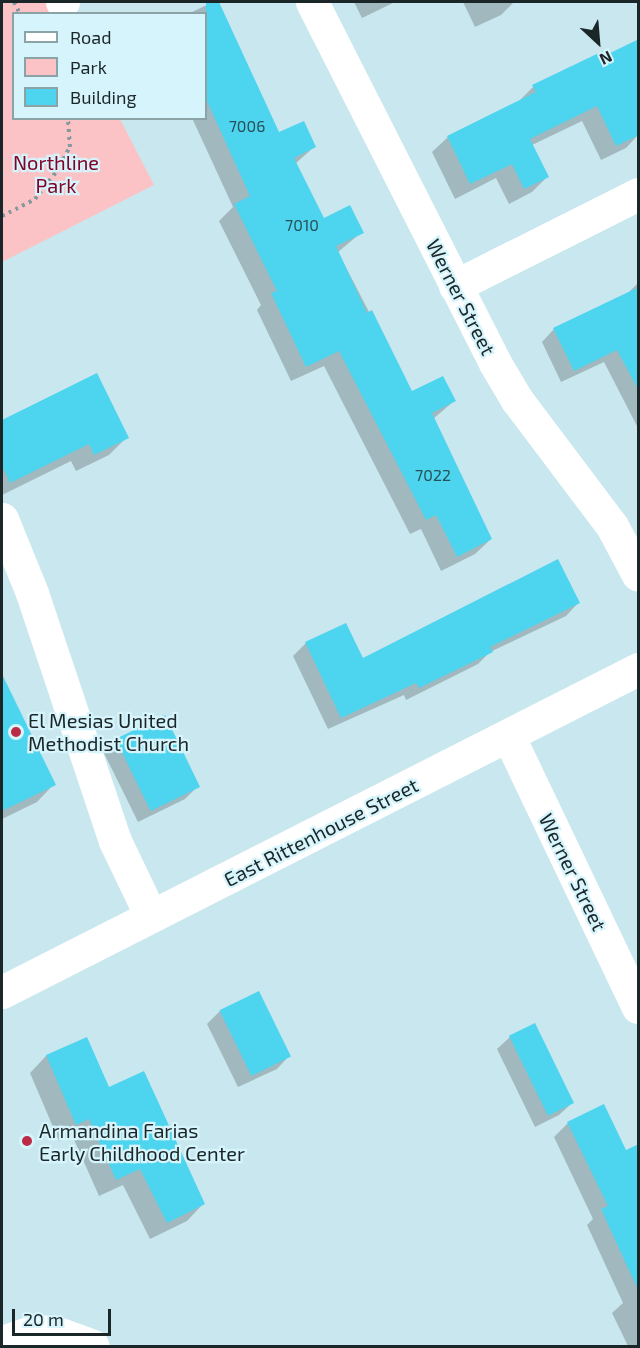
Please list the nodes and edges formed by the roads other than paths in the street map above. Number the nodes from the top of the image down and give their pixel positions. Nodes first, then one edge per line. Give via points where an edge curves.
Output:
1 (312, 2) edge
2 (639, 194) edge
3 (455, 286) junction
4 (2, 519) edge
5 (639, 575) edge
6 (639, 669) edge
7 (509, 737) junction
8 (152, 916) junction
9 (2, 992) edge
10 (639, 1007) edge
11 (2, 1342) edge
12 (93, 1347) edge

1 - 3 street, Werner Street
2 - 3 street
3 - 5 street, Werner Street via 517,400 612,526
4 - 8 street via 32,593 115,841
6 - 7 street, East Rittenhouse Street
7 - 8 street, East Rittenhouse Street
7 - 10 street, Werner Street
8 - 9 street, East Rittenhouse Street
11 - 12 street via 34,1331 55,1332

